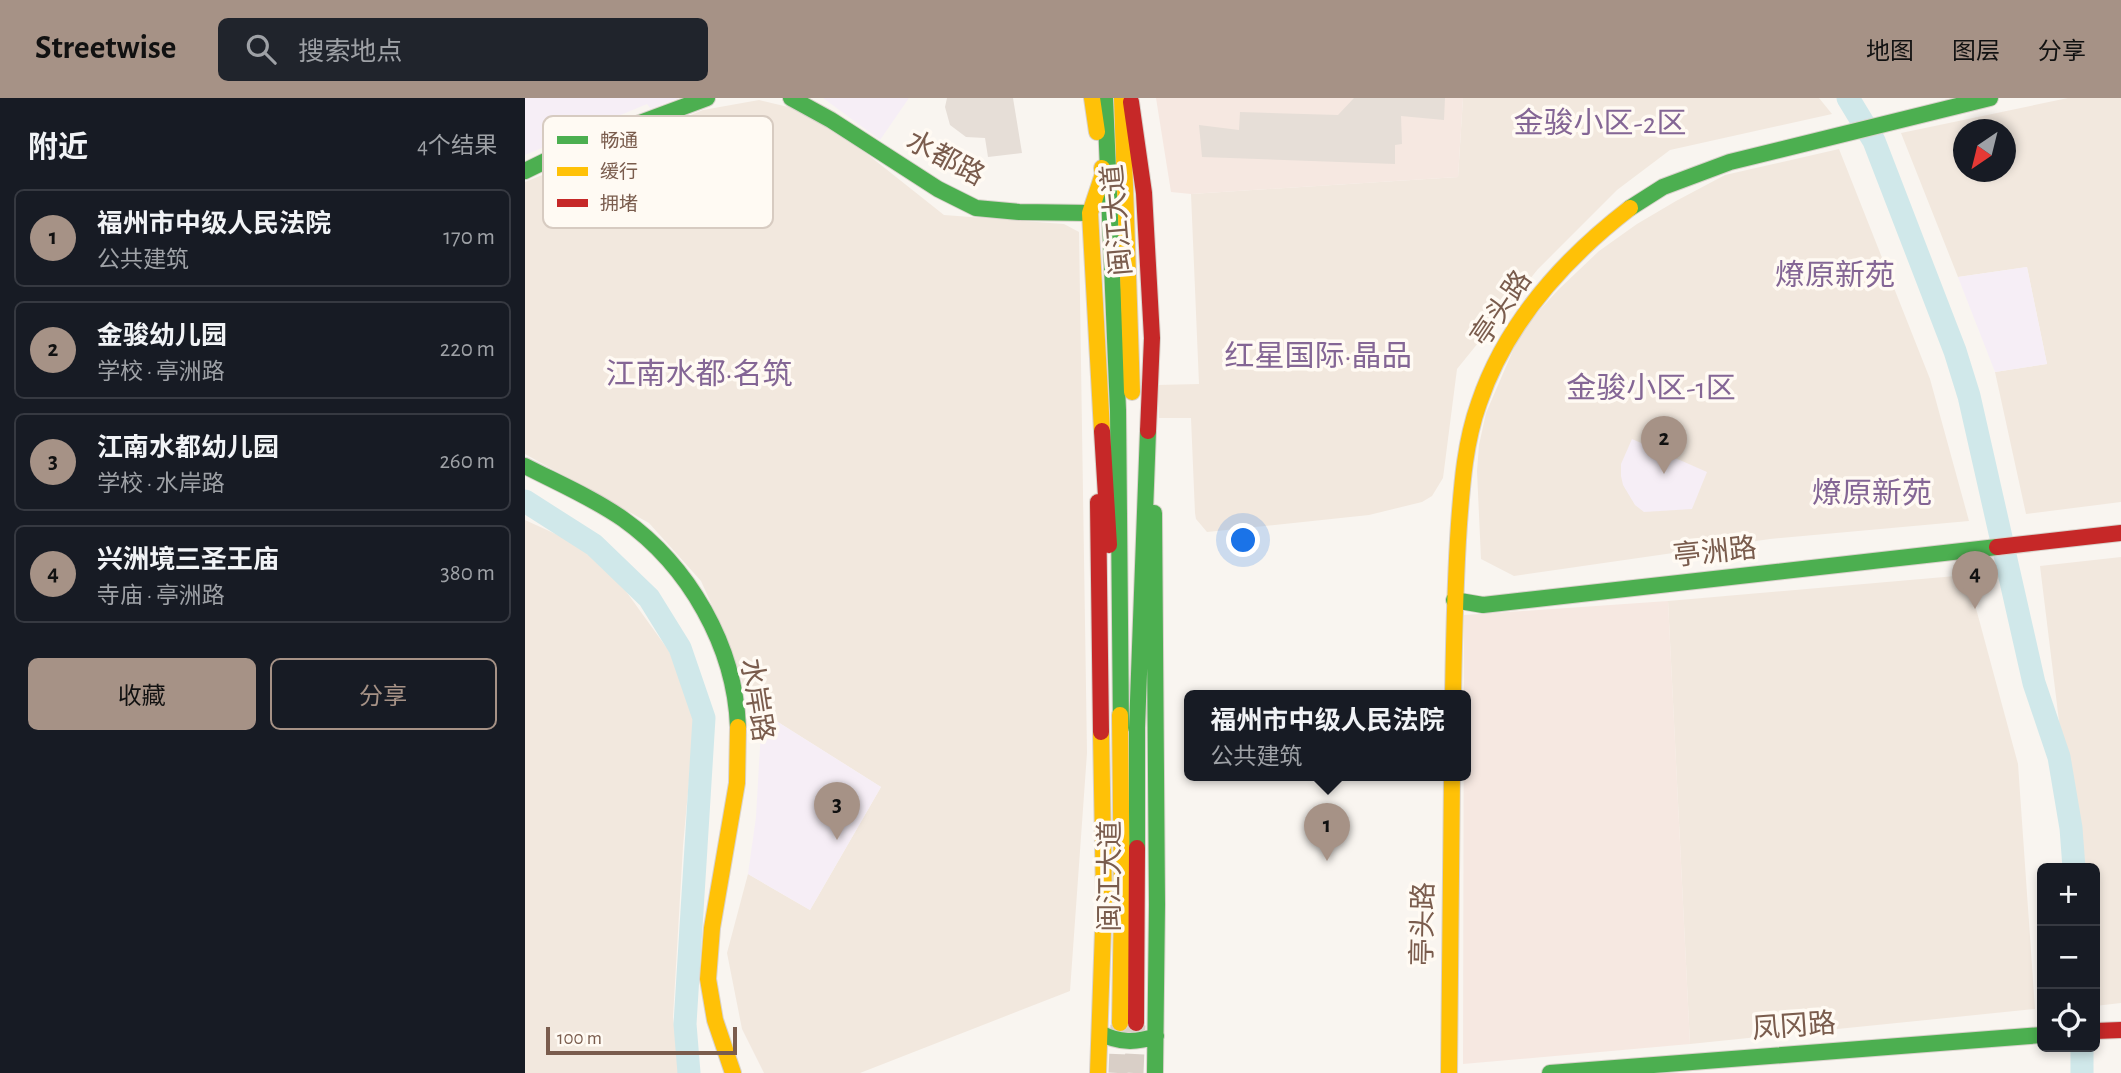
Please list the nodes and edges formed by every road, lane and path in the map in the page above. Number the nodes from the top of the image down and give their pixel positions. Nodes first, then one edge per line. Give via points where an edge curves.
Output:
1 (707, 98) edge
2 (791, 98) edge
3 (1092, 98) edge
4 (1105, 98) edge
5 (1122, 98) edge
6 (1130, 98) edge
7 (1990, 98) edge
8 (659, 116) edge
9 (543, 162) edge
10 (525, 171) edge
11 (1090, 213) junction
12 (1095, 334) junction
13 (1152, 338) junction
14 (1125, 410) junction
15 (525, 466) edge
16 (2121, 533) edge
17 (1454, 600) junction
18 (1453, 690) edge
19 (1129, 728) junction
20 (1452, 781) edge
21 (1128, 1023) tunnel mouth
22 (1100, 1034) junction
23 (2037, 1035) edge
24 (1156, 1036) junction
25 (733, 1073) edge
26 (1098, 1073) edge
27 (1155, 1073) edge
28 (1449, 1073) edge
29 (1550, 1073) edge

1 - 8 main road
2 - 11 main road, 水都路 via 976,208
3 - 11 main road, 闽江大道 via 1103,174
4 - 14 main road
5 - 14 main road via 1132,337
6 - 13 main road, 闽江大道 via 1144,193
7 - 17 main road, 亭头路 via 1716,166 1653,192 1587,244 1532,303 1489,377 1472,425 1462,478
9 - 10 main road
11 - 12 main road, 闽江大道
12 - 19 main road
12 - 22 main road via 1104,901
13 - 19 main road
13 - 24 main road
14 - 19 main road
15 - 25 main road, 水岸路 via 626,520 665,557 696,596 725,658 739,719 739,758 707,968 712,1006
16 - 17 main road, 亭洲路 via 1483,605
17 - 18 main road, 亭头路
19 - 21 main road, 闽江大道
20 - 28 main road, 亭头路
22 - 24 main road via 1114,1041 1140,1042
22 - 26 main road
23 - 29 main road, 凤冈路
24 - 27 main road

